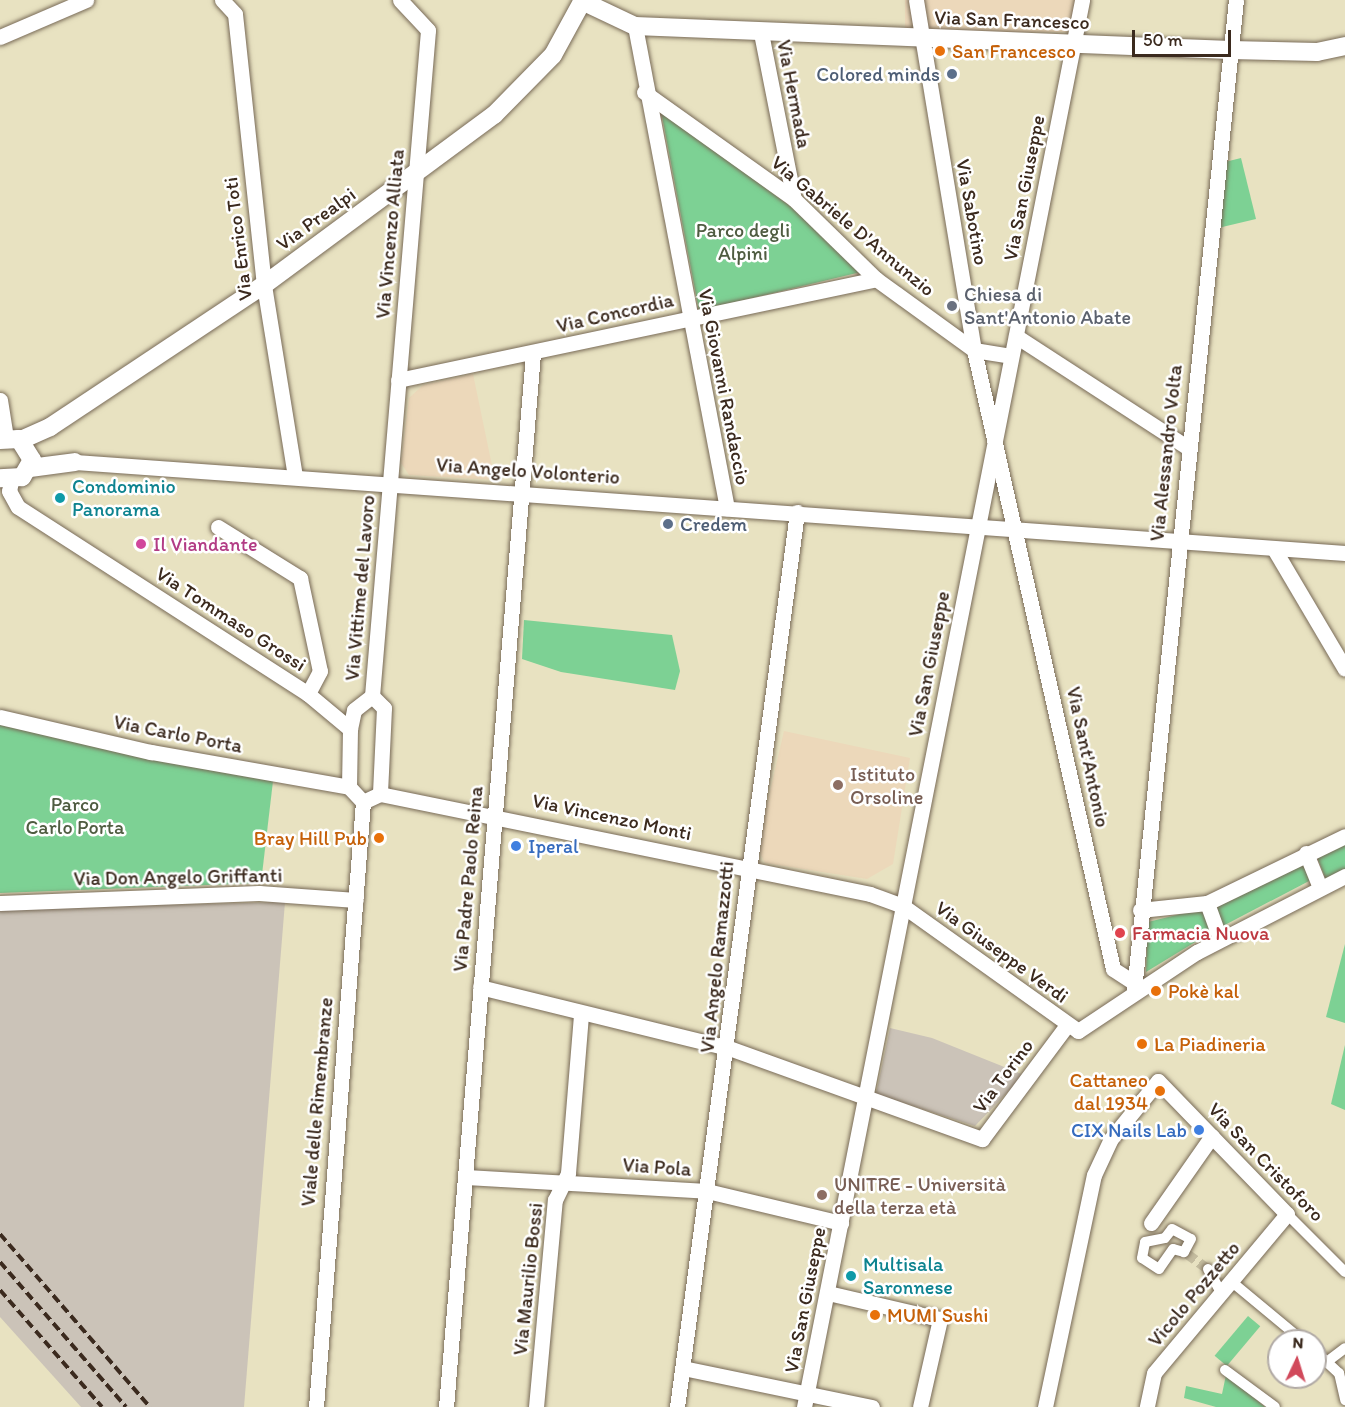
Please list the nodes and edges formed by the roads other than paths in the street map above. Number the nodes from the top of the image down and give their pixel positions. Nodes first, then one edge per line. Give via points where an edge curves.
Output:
1 (86, 0) edge
2 (222, 0) edge
3 (400, 0) edge
4 (582, 0) edge
5 (916, 0) edge
6 (1082, 0) edge
7 (1236, 0) edge
8 (635, 26) junction
9 (761, 33) junction
10 (0, 37) edge
11 (921, 40) junction
12 (1073, 44) junction
13 (1345, 46) edge
14 (1232, 50) junction
15 (644, 92) junction
16 (417, 174) junction
17 (794, 199) junction
18 (876, 279) junction
19 (264, 285) junction
20 (689, 317) junction
21 (1016, 336) junction
22 (974, 350) junction
23 (533, 354) junction
24 (1011, 356) junction
25 (398, 380) junction
26 (0, 400) edge
27 (994, 430) junction
28 (22, 447) edge
29 (1188, 447) junction
30 (75, 462) joint
31 (296, 477) junction
32 (4, 481) edge
33 (390, 483) junction
34 (523, 495) junction
35 (727, 508) junction
36 (797, 512) junction
37 (218, 527) dead end
38 (976, 528) junction
39 (1016, 531) junction
40 (1177, 542) junction
41 (1274, 549) junction
42 (1345, 554) edge
43 (1345, 669) edge
44 (308, 694) junction
45 (372, 696) junction
46 (0, 717) edge
47 (350, 729) junction
48 (349, 787) junction
49 (380, 794) junction
50 (363, 802) junction
51 (494, 814) junction
52 (1345, 836) edge
53 (1306, 853) junction
54 (748, 868) junction
55 (1345, 876) edge
56 (1320, 886) junction
57 (356, 900) junction
58 (0, 903) edge
59 (1207, 903) junction
60 (903, 906) junction
61 (1140, 910) junction
62 (1220, 939) junction
63 (480, 987) junction
64 (1134, 989) junction
65 (581, 1014) junction
66 (1073, 1028) junction
67 (729, 1048) junction
68 (867, 1096) junction
69 (1212, 1137) junction
70 (466, 1177) junction
71 (565, 1182) junction
72 (707, 1191) junction
73 (1287, 1214) junction
74 (841, 1223) junction
75 (1151, 1223) dead end
76 (1163, 1237) joint
77 (1208, 1269) tunnel mouth
78 (1345, 1272) edge
79 (1227, 1287) junction
80 (828, 1293) junction
81 (1286, 1329) edge
82 (1345, 1348) edge
83 (1328, 1361) joint
84 (683, 1368) junction
85 (1225, 1370) dead end
86 (806, 1400) edge
87 (1345, 1400) edge
88 (316, 1407) edge
89 (446, 1407) edge
90 (536, 1407) edge
91 (678, 1407) edge
92 (872, 1407) edge
93 (920, 1407) edge
94 (1045, 1407) edge
95 (1147, 1407) edge
96 (1275, 1407) edge

1 - 10 street
2 - 19 street, Via Enrico Toti via 235,14
3 - 16 street, Via Vincenzo Alliata via 428,30
4 - 8 street, Via San Francesco
4 - 16 street, Via Prealpi via 536,75
5 - 11 street, Via Sabotino
6 - 12 street, Via San Giuseppe
7 - 14 street, Via Alessandro Volta
8 - 9 street, Via San Francesco
8 - 15 street, Via Giovanni Randaccio
9 - 11 street, Via San Francesco
9 - 17 street, Via Hermada
11 - 12 street, Via San Francesco
11 - 22 street, Via Sabotino
12 - 14 street, Via San Francesco
12 - 21 street, Via San Giuseppe
13 - 14 street, Via San Francesco via 1317,52
14 - 29 street, Via Alessandro Volta
15 - 17 street, Via Gabriele D'Annunzio
15 - 20 street, Via Giovanni Randaccio
16 - 19 street, Via Prealpi
16 - 25 street, Via Vincenzo Alliata
17 - 18 street, Via Gabriele D'Annunzio
18 - 20 street, Via Concordia
18 - 22 street, Via Gabriele D'Annunzio
19 - 28 street, Via Prealpi
19 - 31 street, Via Enrico Toti
20 - 23 street, Via Concordia
20 - 35 street, Via Giovanni Randaccio
21 - 24 street, Via San Giuseppe
21 - 29 street
22 - 24 street, Via Gabriele D'Annunzio
22 - 27 street, Via Sabotino
23 - 25 street, Via Concordia
23 - 34 street, Via Padre Paolo Reina
24 - 27 street, Via San Giuseppe
25 - 33 street, Via Vincenzo Alliata
26 - 28 street
27 - 38 street, Via San Giuseppe
27 - 39 street, Via Sant'Antonio
28 - 30 street, Via Angelo Volonterio
28 - 32 street, Via Prealpi
29 - 40 street, Via Alessandro Volta
30 - 31 street, Via Angelo Volonterio
31 - 33 street, Via Angelo Volonterio
32 - 44 street, Via Tommaso Grossi via 18,507
33 - 34 street, Via Angelo Volonterio
33 - 45 street, Via Vittime del Lavoro
34 - 35 street, Via Angelo Volonterio
34 - 51 street, Via Padre Paolo Reina
35 - 36 street, Via Angelo Volonterio
36 - 38 street, Via Angelo Volonterio
36 - 54 street, Via Angelo Ramazzotti
37 - 44 street via 300,578 320,671
38 - 39 street, Via Angelo Volonterio
38 - 60 street, Via San Giuseppe
39 - 40 street, Via Angelo Volonterio
39 - 64 street, Via Sant'Antonio via 1113,969
40 - 41 street, Via Angelo Volonterio
40 - 61 street, Via Alessandro Volta
41 - 42 street, Via Angelo Volonterio
41 - 43 street
44 - 47 street, Via Tommaso Grossi
45 - 47 street via 354,710
45 - 49 street via 384,708
46 - 48 street, Via Carlo Porta via 151,752
47 - 48 street
48 - 50 street
49 - 50 street
49 - 51 street, Via Vincenzo Monti
50 - 57 street, Viale delle Rimembranze
51 - 54 street, Via Vincenzo Monti
51 - 63 street, Via Padre Paolo Reina
52 - 53 street
53 - 56 street
53 - 59 street
54 - 60 street, Via Vincenzo Monti via 870,894
54 - 67 street, Via Angelo Ramazzotti
55 - 56 street
56 - 62 street
57 - 58 street, Via Don Angelo Griffanti via 259,894
57 - 88 street, Viale delle Rimembranze via 319,1319
59 - 61 street
59 - 62 street
60 - 66 street, Via Giuseppe Verdi
60 - 68 street, Via San Giuseppe
61 - 64 street, Via Alessandro Volta
62 - 64 street
63 - 65 street
63 - 70 street, Via Padre Paolo Reina
64 - 66 street
65 - 67 street
65 - 71 street, Via Maurilio Bossi
66 - 68 street, Via Torino via 982,1139
67 - 68 street
67 - 72 street, Via Angelo Ramazzotti
68 - 74 street, Via San Giuseppe
69 - 73 street, Via San Cristoforo
69 - 75 street via 1157,1207
69 - 94 street, Via San Cristoforo via 1158,1081 1110,1140 1094,1175
70 - 71 street, Via Pola
70 - 89 street, Via Padre Paolo Reina
71 - 72 street, Via Pola
71 - 90 street, Via Maurilio Bossi via 555,1200
72 - 74 street, Via Pola
72 - 84 street, Via Angelo Ramazzotti
73 - 78 street, Via San Cristoforo
73 - 79 street, Vicolo Pozzetto
74 - 80 street, Via San Giuseppe
76 - 76 street via 1145,1242 1142,1258 1160,1269 1173,1249 1186,1253 1191,1239 1172,1229
77 - 79 street
79 - 81 street
79 - 95 street, Vicolo Pozzetto via 1154,1373
80 - 86 street, Via San Giuseppe
80 - 93 street via 940,1319
82 - 83 street
83 - 87 street via 1339,1373
84 - 86 street
84 - 91 street, Via Angelo Ramazzotti
85 - 96 street
86 - 92 street

